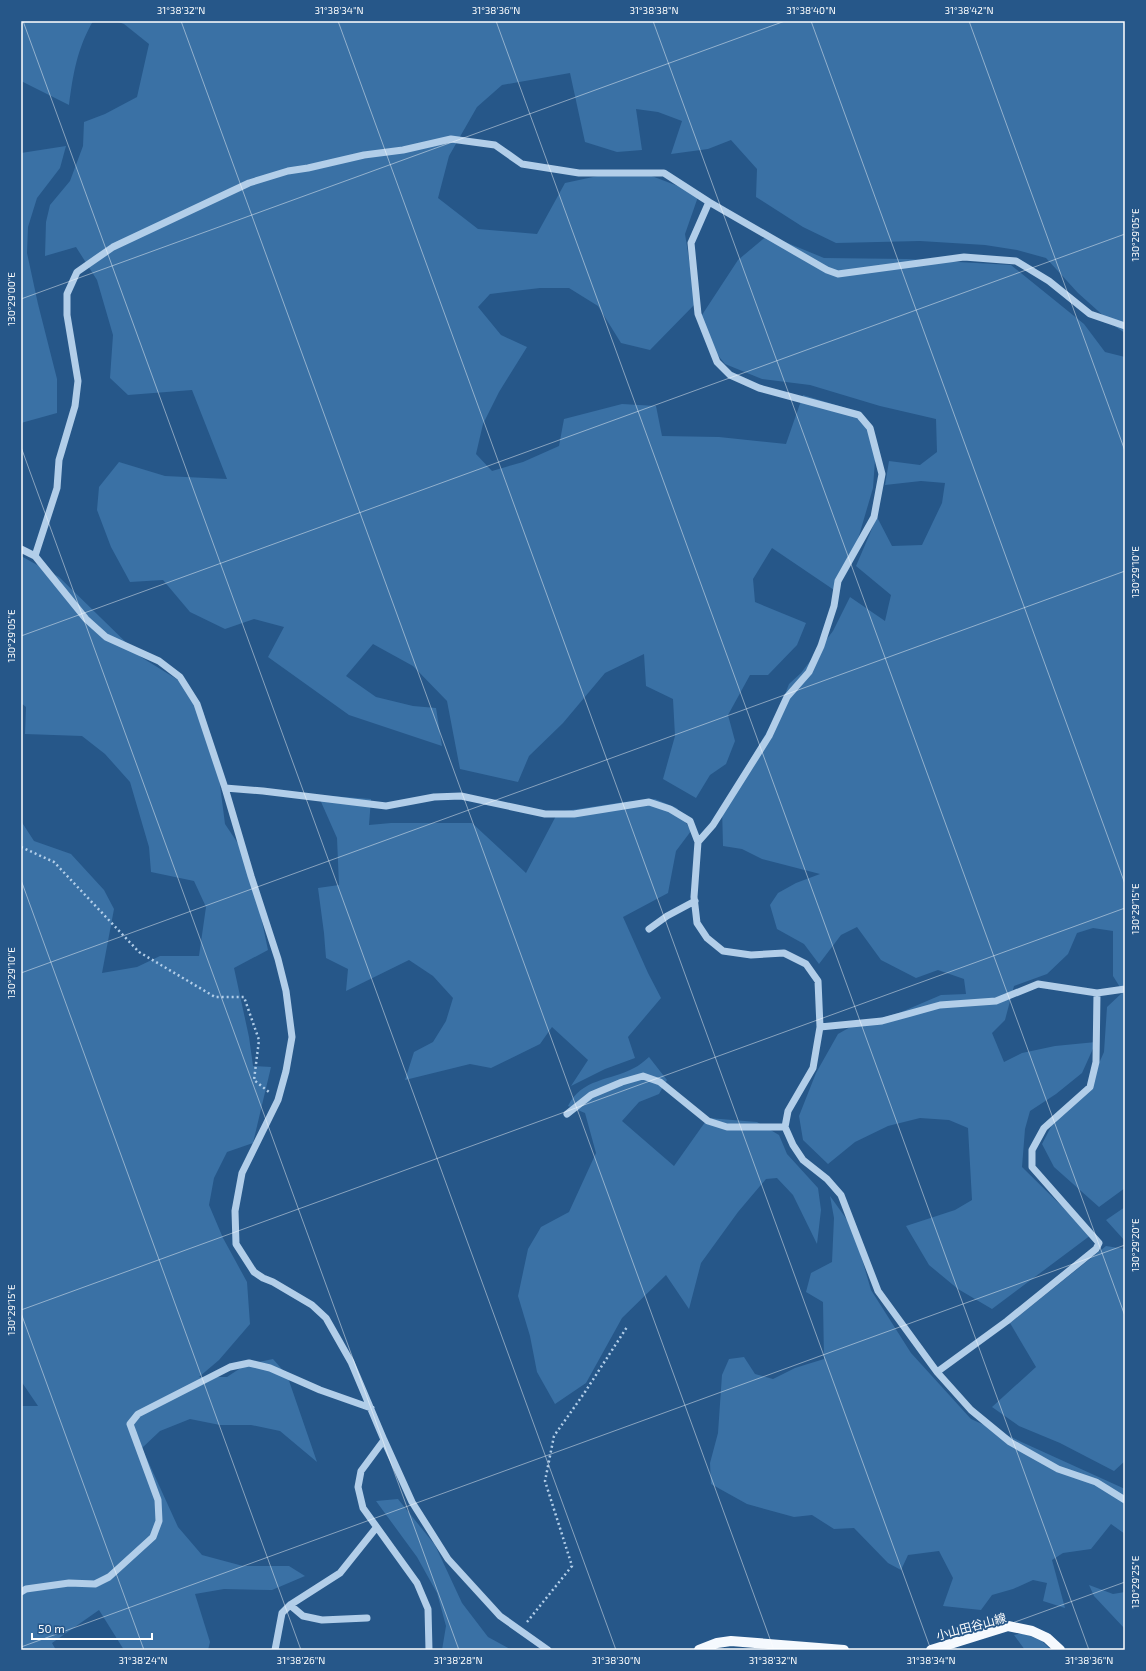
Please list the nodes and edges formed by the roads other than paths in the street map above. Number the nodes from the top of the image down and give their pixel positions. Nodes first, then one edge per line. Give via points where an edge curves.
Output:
1 (708, 202) junction
2 (1125, 326) edge
3 (21, 549) edge
4 (35, 556) junction
5 (225, 788) junction
6 (698, 842) junction
7 (695, 901) junction
8 (649, 929) dead end
9 (1125, 989) edge
10 (1097, 993) junction
11 (820, 1027) junction
12 (566, 1114) dead end
13 (785, 1127) junction
14 (937, 1372) junction
15 (371, 1408) junction
16 (384, 1440) junction
17 (1125, 1500) edge
18 (376, 1528) junction
19 (21, 1592) edge
20 (290, 1605) junction
21 (367, 1618) dead end
22 (275, 1650) edge
23 (429, 1650) edge
24 (548, 1650) edge
25 (699, 1650) edge
26 (844, 1650) edge
27 (931, 1650) edge
28 (1060, 1650) edge

1 - 2 street via 838,274 964,257 1016,261 1049,281 1090,314
1 - 4 street via 664,173 579,173 522,164 495,146 450,139 288,171 249,183 113,247 77,272 67,294 67,315 78,381 75,406 59,460 57,488
1 - 6 street via 691,243 698,314 716,362 730,375 759,388 859,415 870,428 882,474 874,517 838,581 834,606 821,646 809,672 787,698 765,742 713,825
3 - 4 street
4 - 5 street via 86,619 106,637 160,661 180,677 197,704
5 - 6 street via 386,806 434,797 461,796 545,814 574,814 649,802 670,809 690,821
5 - 15 street via 250,876 278,959 286,991 292,1037 278,1100 242,1173 235,1211 236,1244 254,1272 312,1305 326,1318 351,1362
6 - 7 street
7 - 8 street
7 - 11 street via 697,923 707,938 723,951 751,955 784,953 806,964 818,981
9 - 10 street
10 - 11 street via 1038,984 996,1001 940,1005 882,1022
10 - 14 street via 1096,1062 1090,1087 1044,1128 1032,1150 1032,1167 1099,1243 1096,1249 1007,1321
11 - 13 street via 813,1068 788,1112
12 - 13 street via 591,1095 643,1076 660,1082 708,1121 727,1127
13 - 14 street via 803,1160 827,1179 841,1195 878,1291
14 - 17 street via 971,1410 1010,1442 1058,1469 1096,1482
15 - 16 street
15 - 19 street via 320,1390 270,1368 248,1363 230,1367 138,1414 130,1424 158,1500 158,1521 153,1537 109,1577 95,1584 69,1583 26,1589
16 - 18 street via 361,1471 358,1487 363,1508
16 - 24 street via 412,1502 448,1559 500,1616
18 - 20 street via 340,1573
18 - 23 street via 417,1583 428,1609
20 - 21 street via 303,1616 322,1620
20 - 22 street via 282,1613
25 - 26 main road via 731,1641
27 - 28 main road, 小山田谷山線 via 1008,1626 1032,1631 1047,1638

